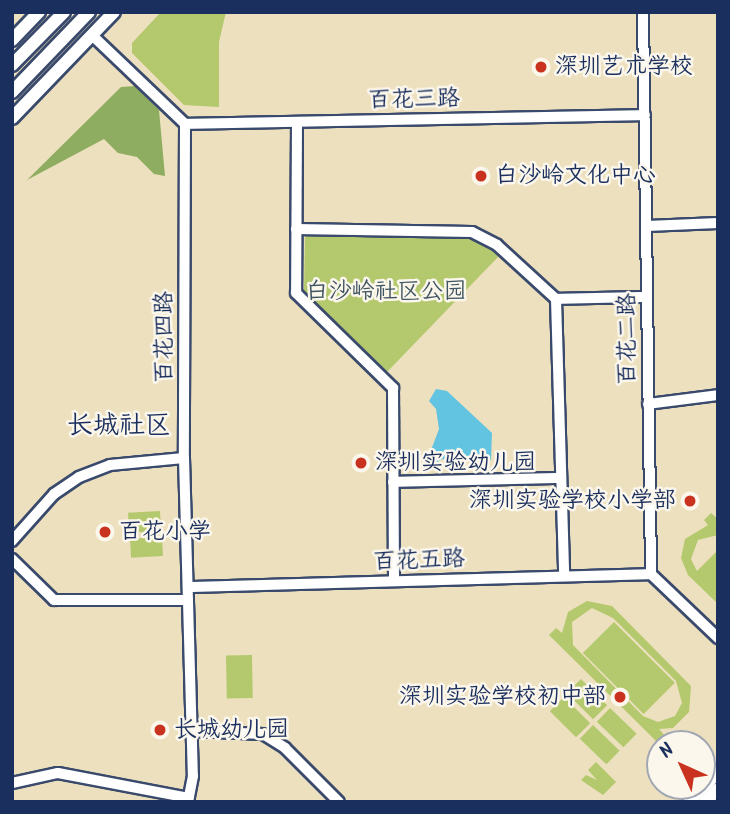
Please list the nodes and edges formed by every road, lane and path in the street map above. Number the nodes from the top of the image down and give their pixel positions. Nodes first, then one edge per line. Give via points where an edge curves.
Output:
1 (39, 12) edge
2 (64, 12) edge
3 (89, 12) edge
4 (114, 12) edge
5 (643, 12) edge
6 (93, 36) junction
7 (12, 40) edge
8 (12, 65) edge
9 (12, 92) edge
10 (645, 115) junction
11 (12, 118) edge
12 (297, 123) junction
13 (185, 124) junction
14 (718, 223) edge
15 (647, 226) junction
16 (296, 229) junction
17 (647, 297) junction
18 (556, 299) junction
19 (718, 395) edge
20 (648, 404) junction
21 (184, 458) junction
22 (561, 478) junction
23 (393, 482) junction
24 (12, 541) edge
25 (12, 559) edge
26 (651, 573) junction
27 (564, 576) junction
28 (394, 581) junction
29 (188, 587) junction
30 (188, 600) junction
31 (718, 638) edge
32 (192, 731) junction
33 (718, 772) edge
34 (12, 783) edge
35 (718, 789) edge
36 (189, 800) edge
37 (340, 802) edge
38 (689, 802) edge
39 (705, 802) edge

1 - 7 main road
2 - 8 main road
3 - 9 main road
4 - 6 main road
5 - 10 street, 百花二路
6 - 11 main road
6 - 13 street
10 - 12 street, 百花三路
10 - 15 street, 百花二路
12 - 13 street, 百花三路
12 - 16 street
13 - 21 street, 百花四路
14 - 15 street
15 - 17 street, 百花二路
16 - 18 street via 472,232 497,245
16 - 23 street via 296,293 393,388
17 - 18 street
17 - 20 street, 百花二路
18 - 22 street
19 - 20 street
20 - 26 street, 百花二路
21 - 24 street via 119,464 79,477 54,494
21 - 29 street, 百花四路
22 - 23 street
22 - 27 street
23 - 28 street
25 - 30 street via 54,600
26 - 27 street, 百花五路
26 - 31 street
27 - 28 street, 百花五路
28 - 29 street, 百花五路
29 - 30 street, 百花四路
30 - 32 street, 百花四路
32 - 36 street, 百花四路
32 - 37 street via 248,730 271,738
33 - 38 main road
34 - 36 street via 58,774
35 - 39 main road

